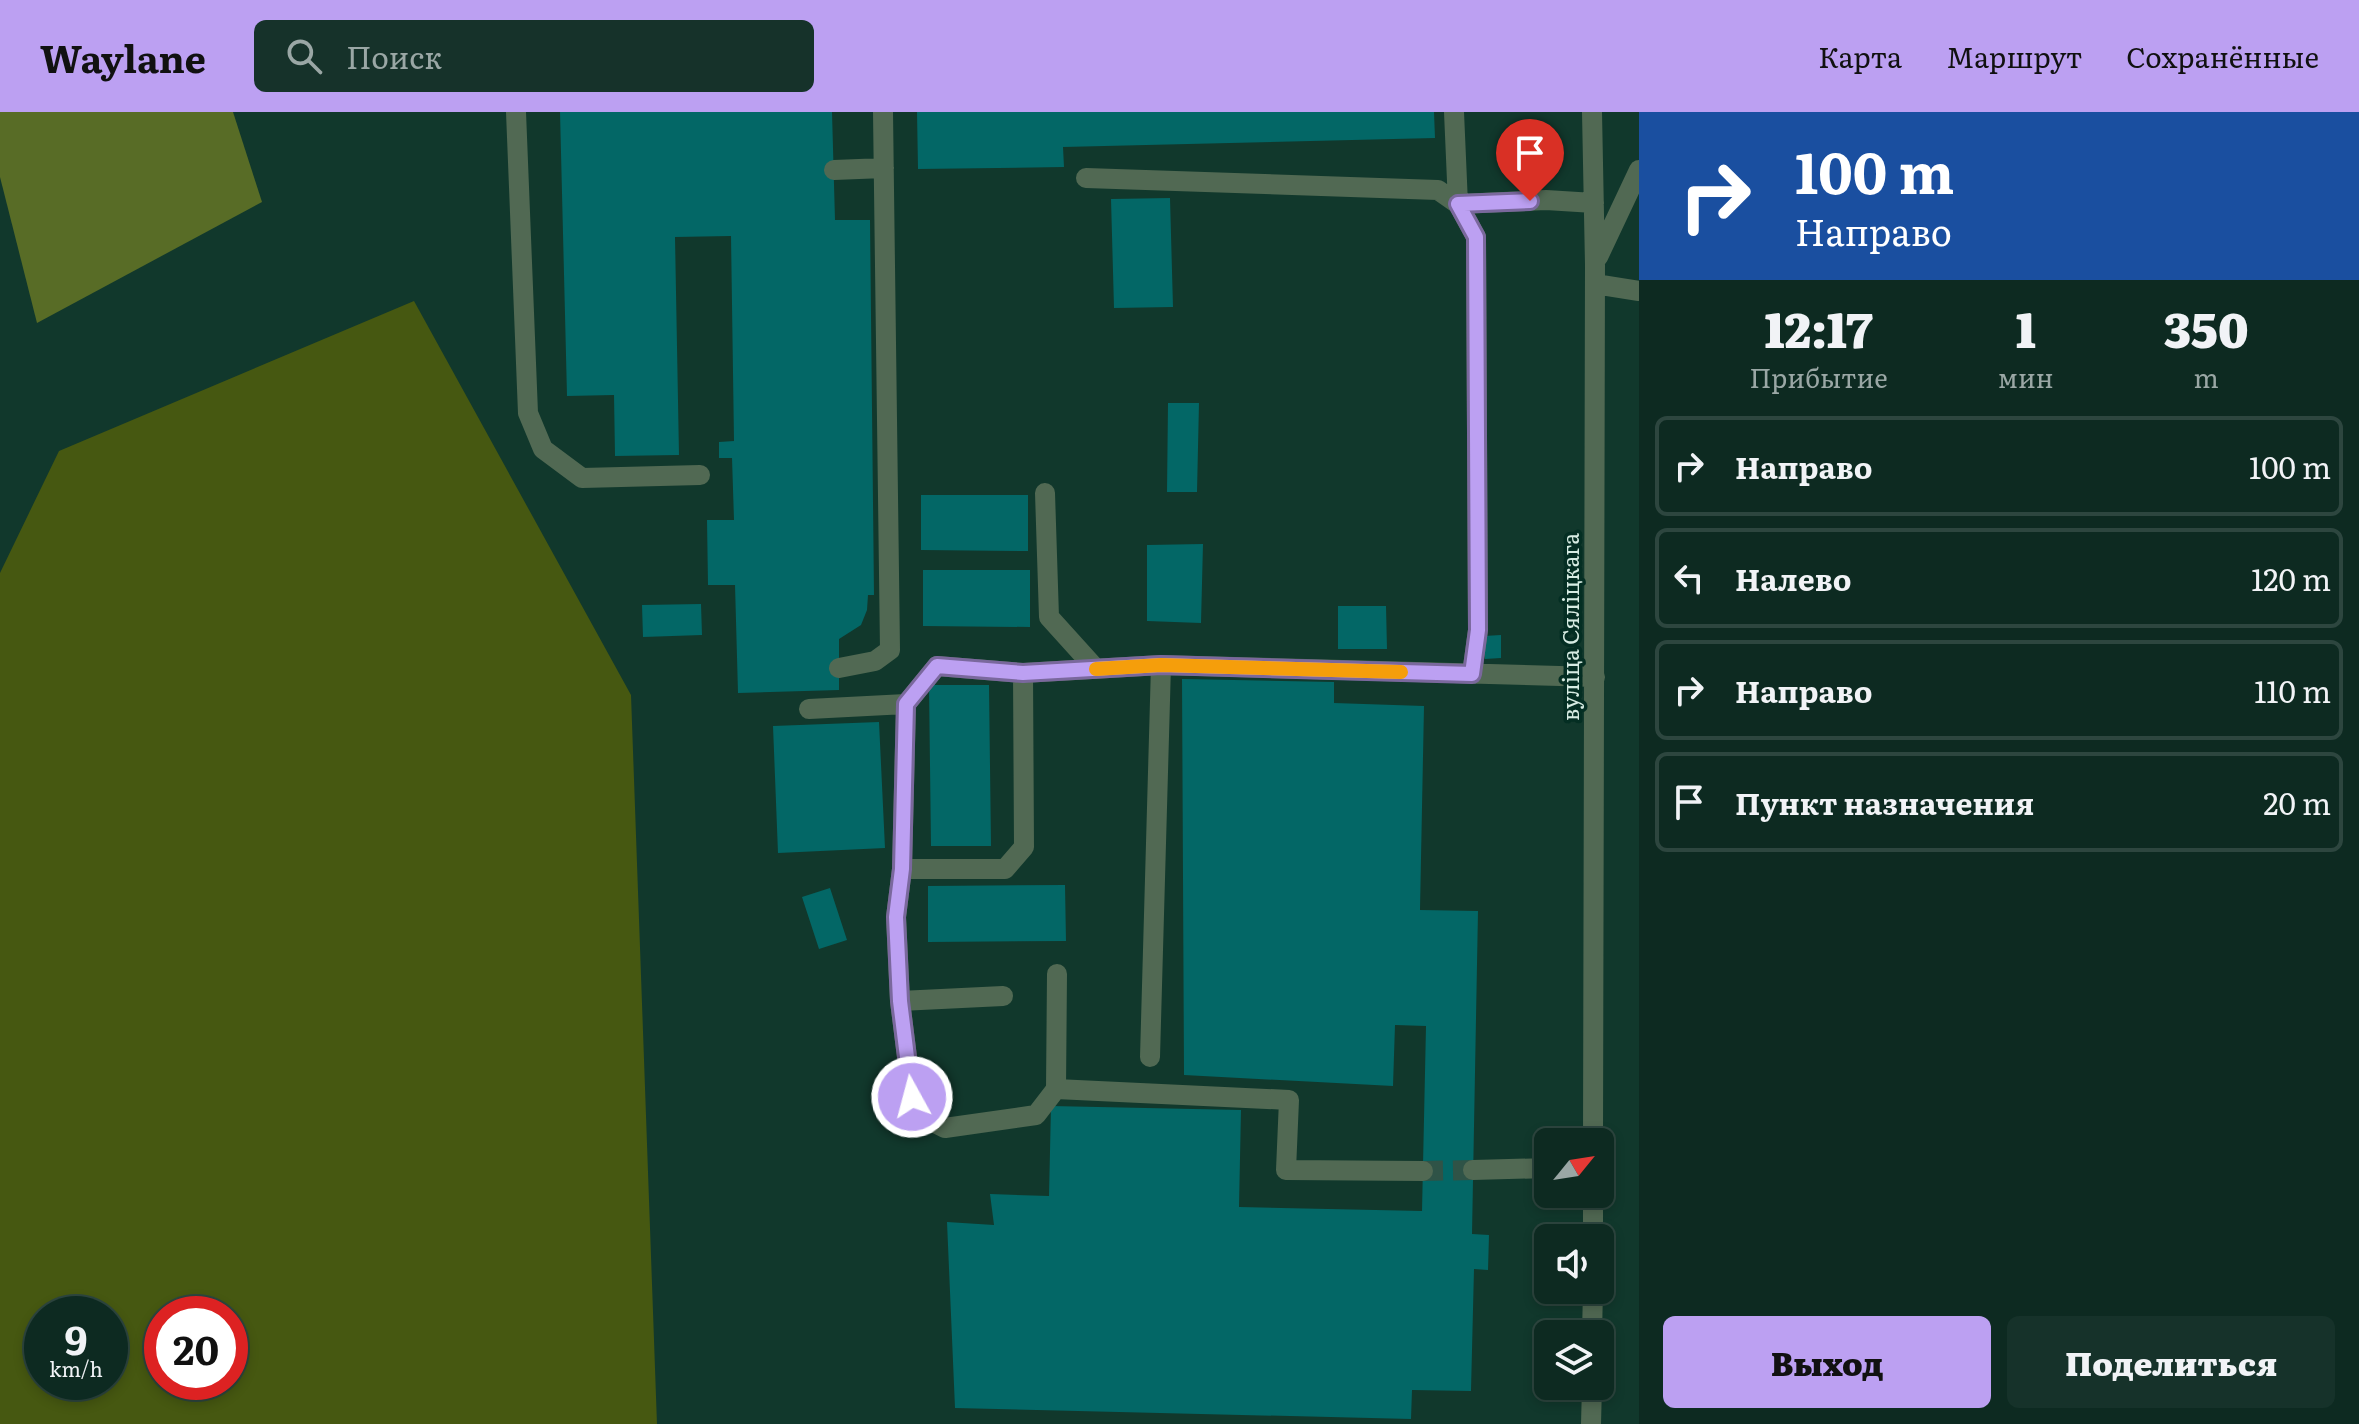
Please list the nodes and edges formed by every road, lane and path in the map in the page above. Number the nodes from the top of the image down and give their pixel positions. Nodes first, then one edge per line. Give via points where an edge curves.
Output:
1 (516, 112) edge
2 (883, 112) edge
3 (1454, 112) edge
4 (1592, 112) edge
5 (884, 168) junction
6 (834, 170) dead end
7 (1639, 170) edge
8 (1086, 178) dead end
9 (1594, 203) junction
10 (1458, 204) junction
11 (1595, 274) junction
12 (1639, 291) edge
13 (700, 475) dead end
14 (1045, 493) dead end
15 (1161, 665) junction
16 (839, 668) dead end
17 (1096, 669) junction
18 (1023, 673) junction
19 (1472, 674) junction
20 (1595, 677) junction
21 (906, 704) junction
22 (809, 709) dead end
23 (902, 869) junction
24 (1057, 974) dead end
25 (1003, 996) dead end
26 (900, 1001) junction
27 (1150, 1057) dead end
28 (1056, 1089) junction
29 (1593, 1128) edge
30 (1534, 1168) edge
31 (1473, 1170) tunnel mouth
32 (1423, 1171) tunnel mouth
33 (1592, 1400) edge
34 (1591, 1424) edge

1 - 13 street via 528,413 543,449 582,478
2 - 5 street
3 - 10 street
4 - 9 street, вуліца Сяліцкага
5 - 6 street
5 - 16 street via 890,650 875,661
7 - 11 street
8 - 10 street via 1438,190
9 - 10 street
9 - 11 street, вуліца Сяліцкага
10 - 19 street via 1476,237 1478,630
11 - 12 street
11 - 20 street, вуліца Сяліцкага
14 - 17 street via 1049,617
15 - 17 street
15 - 19 street
15 - 27 street
17 - 18 street
18 - 21 street via 937,666
18 - 23 street via 1024,847 1017,859 1005,869
19 - 20 street
20 - 29 street, вуліца Сяліцкага
21 - 22 street
21 - 23 street
23 - 26 street via 896,917
24 - 28 street
25 - 26 street
26 - 28 street via 912,1097 927,1119 945,1128 1036,1115
28 - 32 street via 1289,1100 1286,1170
30 - 31 street
33 - 34 street

